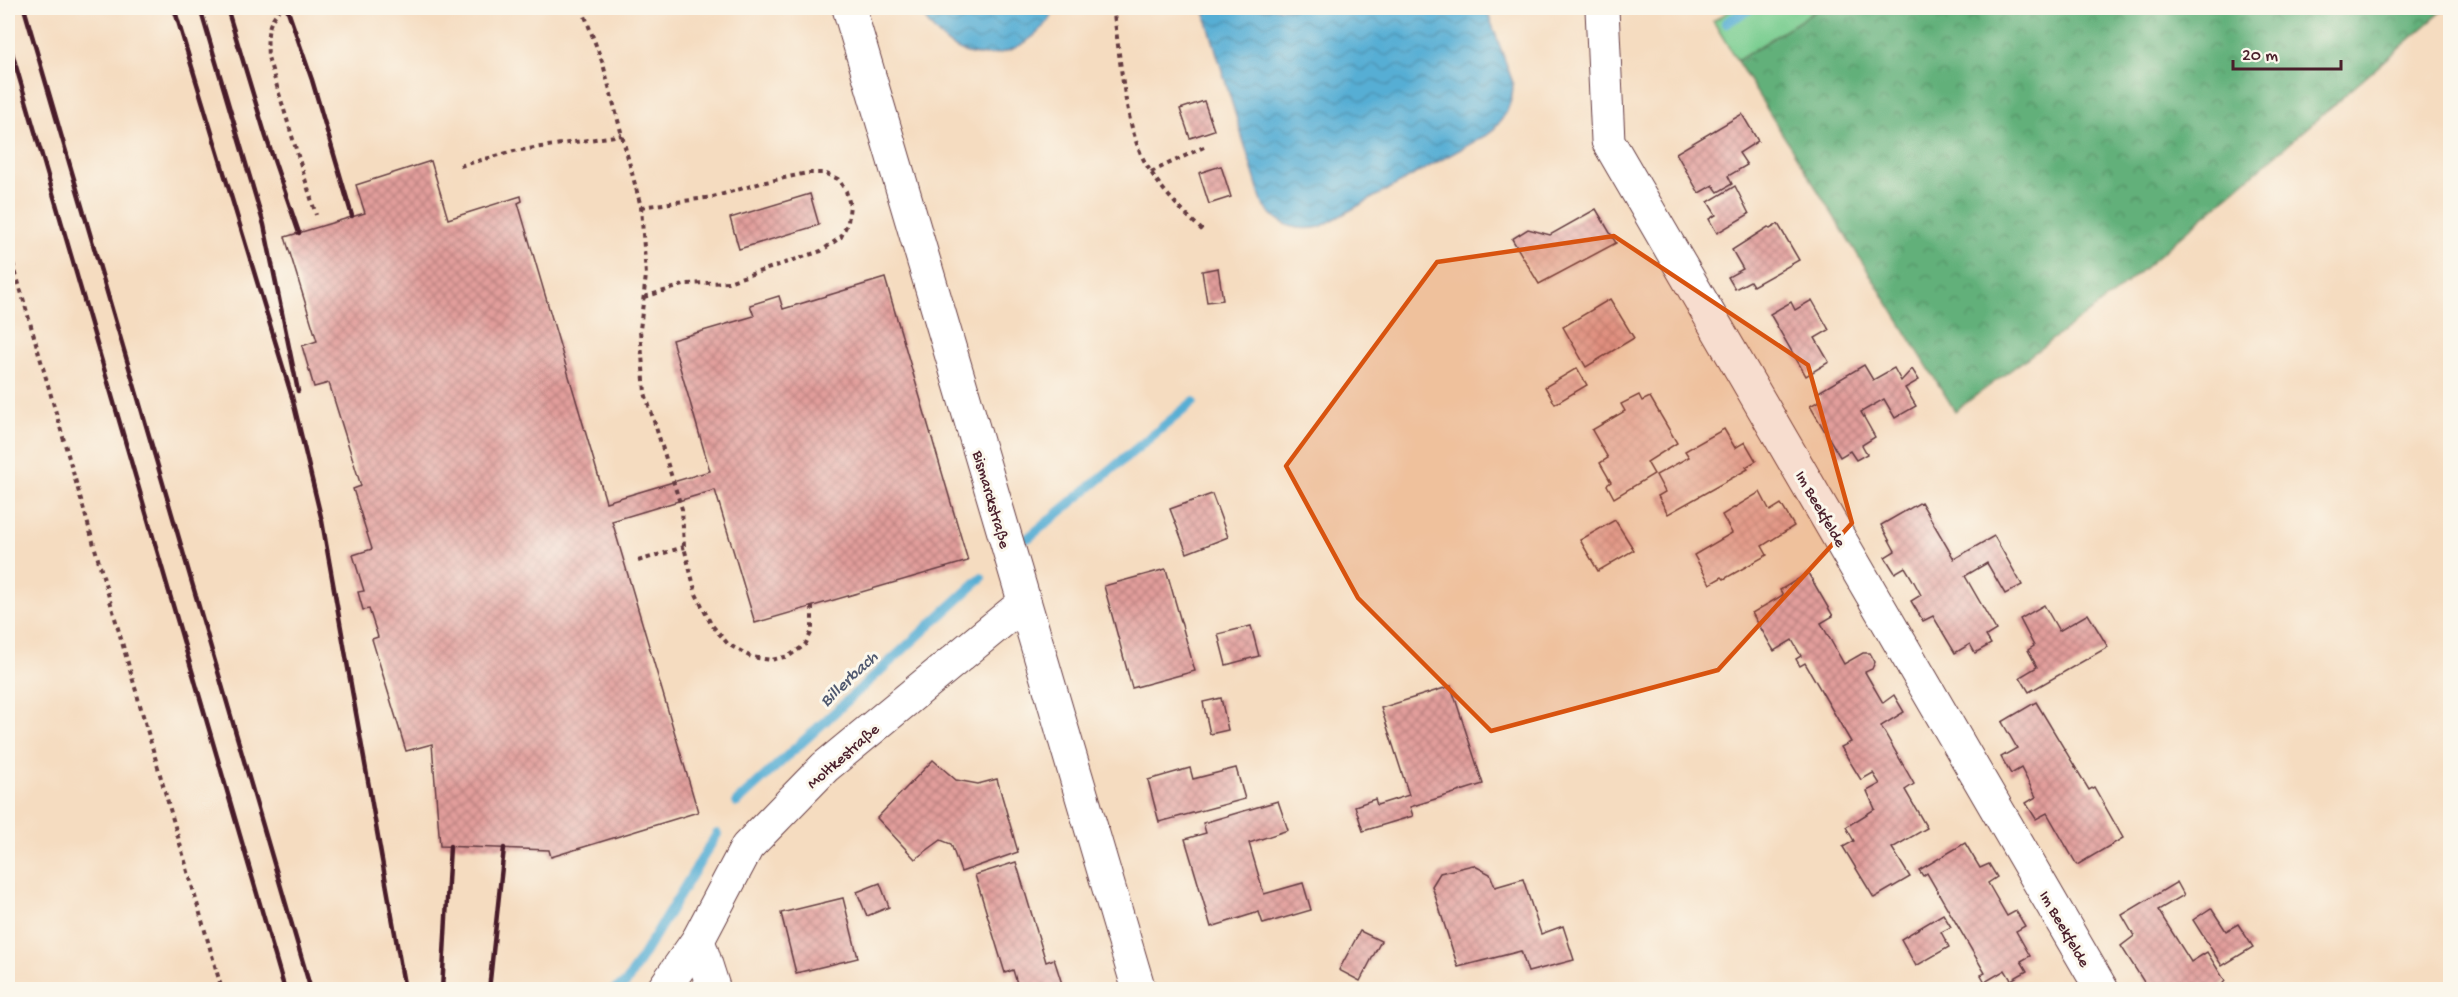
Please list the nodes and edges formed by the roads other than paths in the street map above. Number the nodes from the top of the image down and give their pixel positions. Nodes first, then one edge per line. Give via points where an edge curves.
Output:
1 (849, 8) edge
2 (1602, 9) dead end
3 (1024, 603) junction
4 (698, 940) junction
5 (663, 990) edge
6 (714, 990) edge
7 (1139, 990) edge
8 (2102, 990) edge

1 - 3 street, Bismarckstraße
2 - 8 street, Im Beekfelde via 1608,141
3 - 4 street, Moltkestraße via 825,767 747,847
3 - 7 street, Bismarckstraße
4 - 5 street, Moltkestraße
4 - 6 street

